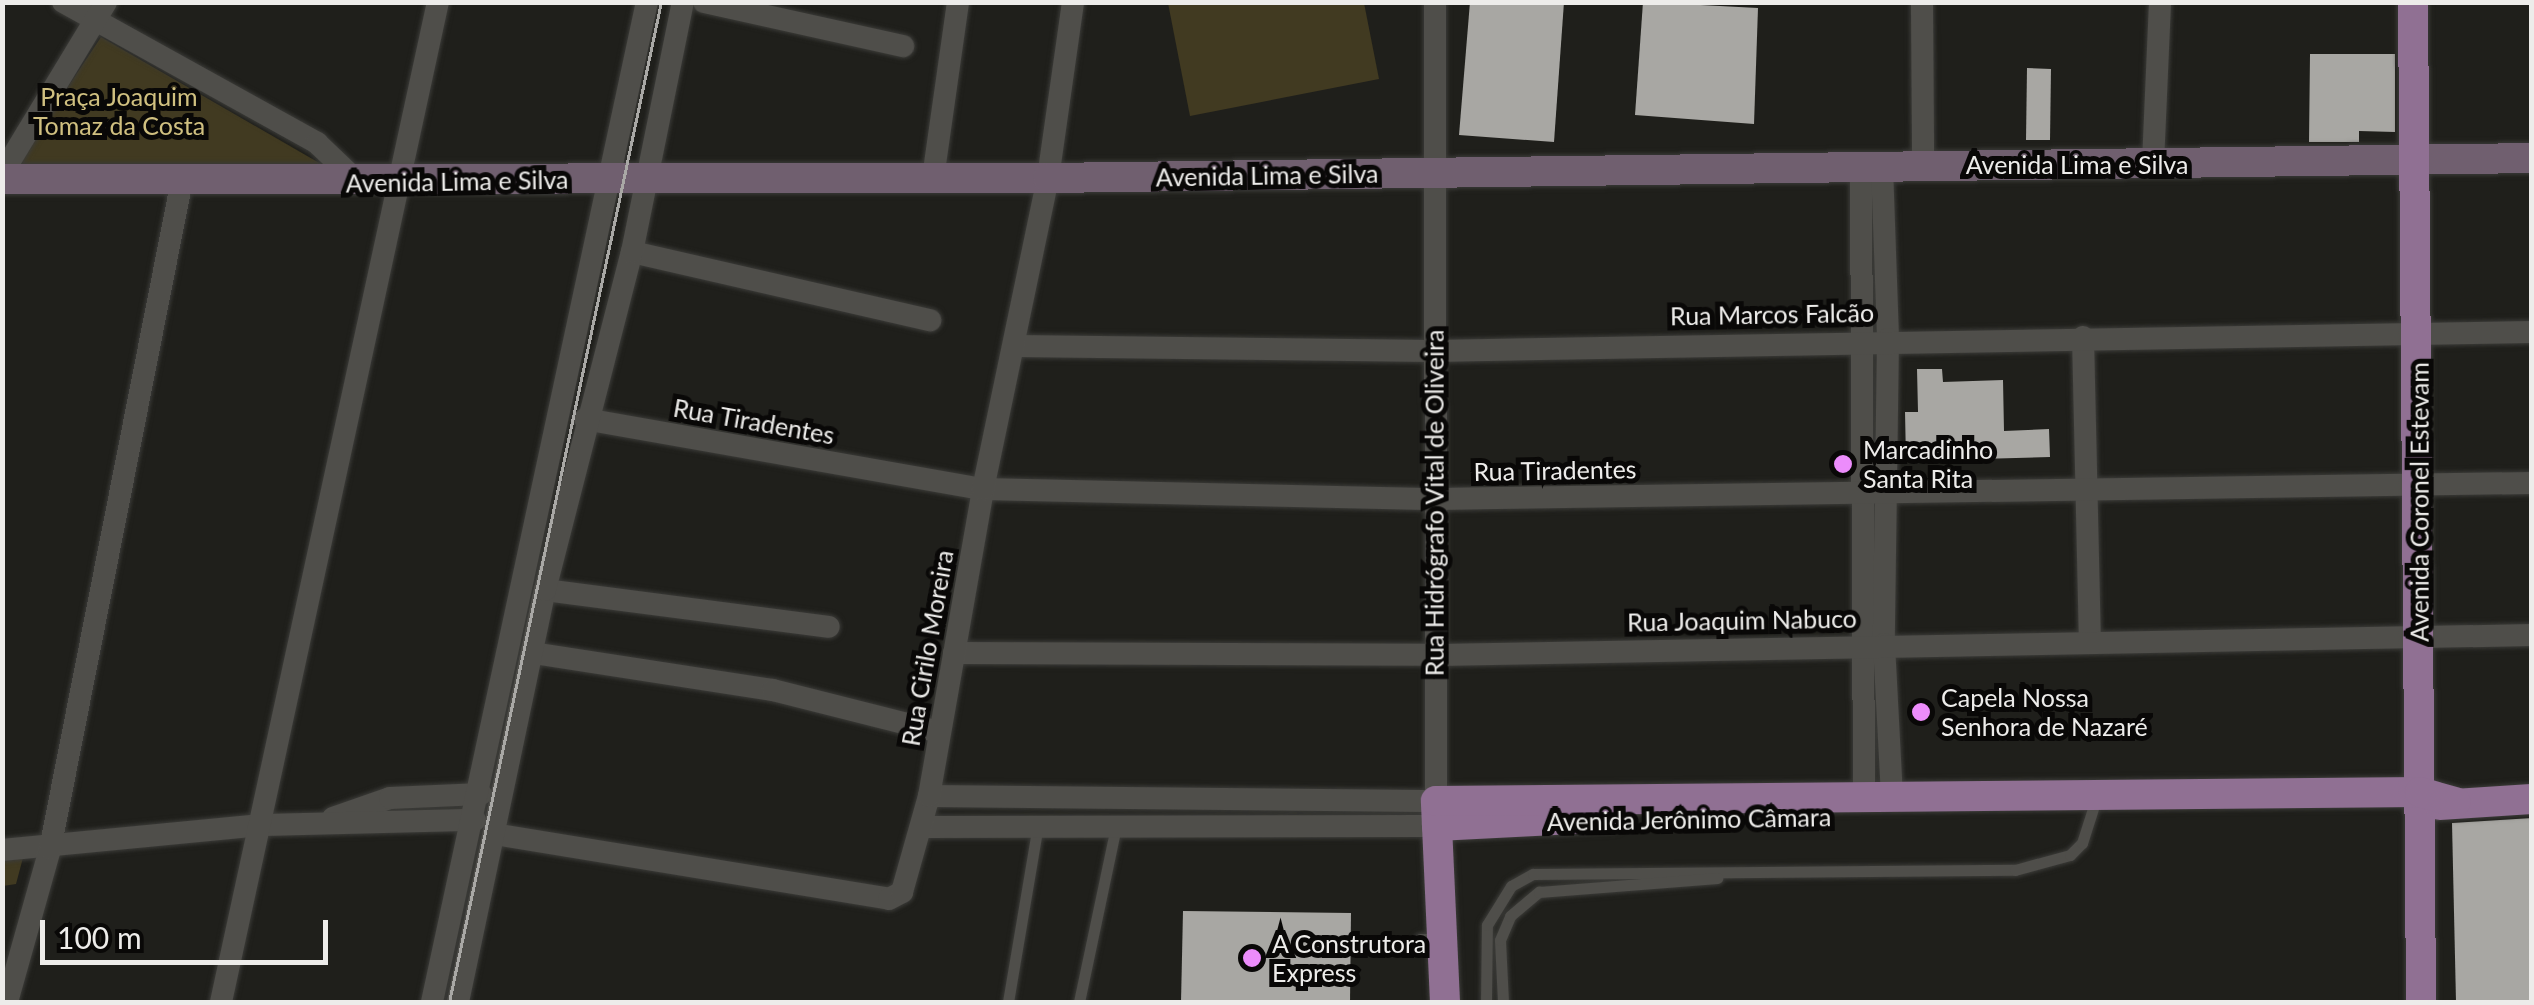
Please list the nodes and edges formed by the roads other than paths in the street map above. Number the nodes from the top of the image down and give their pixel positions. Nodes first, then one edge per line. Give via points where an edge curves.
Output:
1 (63, 2) edge
2 (438, 2) edge
3 (647, 2) edge
4 (682, 2) edge
5 (704, 2) edge
6 (958, 2) edge
7 (1073, 2) edge
8 (1434, 2) edge
9 (1922, 2) edge
10 (2160, 2) edge
11 (2413, 2) edge
12 (100, 12) edge
13 (903, 46) dead end
14 (2532, 158) edge
15 (2154, 163) junction
16 (2415, 163) junction
17 (1923, 164) junction
18 (1871, 166) junction
19 (1435, 172) junction
20 (648, 176) junction
21 (2, 177) edge
22 (606, 178) junction
23 (933, 178) junction
24 (1048, 178) junction
25 (182, 180) junction
26 (358, 182) junction
27 (398, 182) junction
28 (632, 252) junction
29 (930, 320) dead end
30 (2532, 332) edge
31 (2419, 335) junction
32 (2083, 336) junction
33 (1888, 339) junction
34 (1860, 340) junction
35 (1015, 346) junction
36 (1433, 352) junction
37 (585, 418) junction
38 (2418, 483) junction
39 (2532, 483) edge
40 (2086, 487) junction
41 (982, 489) junction
42 (1862, 494) junction
43 (1888, 494) junction
44 (1437, 498) junction
45 (544, 590) junction
46 (829, 627) dead end
47 (2532, 636) edge
48 (2419, 637) junction
49 (2090, 640) junction
50 (1874, 645) junction
51 (533, 653) junction
52 (954, 653) junction
53 (1434, 655) junction
54 (939, 732) junction
55 (481, 794) junction
56 (929, 796) junction
57 (1878, 797) junction
58 (2420, 800) junction
59 (2532, 800) edge
60 (2096, 806) junction
61 (1436, 813) junction
62 (319, 824) junction
63 (1116, 824) junction
64 (264, 825) junction
65 (1038, 825) junction
66 (485, 827) junction
67 (922, 827) junction
68 (50, 849) junction
69 (2, 850) edge
70 (1886, 872) junction
71 (1441, 1000) edge
72 (6, 1002) edge
73 (222, 1002) edge
74 (432, 1002) edge
75 (458, 1002) edge
76 (1008, 1002) edge
77 (1079, 1002) edge
78 (1486, 1002) edge
79 (1503, 1002) edge
80 (2421, 1002) edge

1 - 12 street
2 - 27 street
3 - 22 street
4 - 20 street
5 - 13 street
6 - 23 street
7 - 24 street, Rua Cirilo Moreira
8 - 19 street, Rua Hidrógrafo Vital de Oliveira
9 - 17 street
10 - 15 street
11 - 16 main road, Avenida Coronel Estevam
12 - 21 street
12 - 26 street via 317,143
14 - 16 main road, Avenida Lima e Silva
15 - 16 main road, Avenida Lima e Silva
15 - 17 main road, Avenida Lima e Silva
16 - 31 main road, Avenida Coronel Estevam
17 - 18 main road, Avenida Lima e Silva
18 - 19 main road, Avenida Lima e Silva
18 - 33 street
18 - 34 street
19 - 24 main road, Avenida Lima e Silva
19 - 36 street, Rua Hidrógrafo Vital de Oliveira
20 - 22 main road, Avenida Lima e Silva
20 - 23 main road, Avenida Lima e Silva
20 - 28 street
21 - 25 main road, Avenida Lima e Silva
22 - 27 main road, Avenida Lima e Silva
22 - 55 street
23 - 24 main road, Avenida Lima e Silva
24 - 35 street, Rua Cirilo Moreira
25 - 26 main road, Avenida Lima e Silva
25 - 68 street
26 - 27 main road, Avenida Lima e Silva
27 - 64 street
28 - 29 street
28 - 37 street
30 - 31 street, Rua Marcos Falcão
31 - 32 street, Rua Marcos Falcão
31 - 38 main road, Avenida Coronel Estevam
32 - 33 street, Rua Marcos Falcão
32 - 40 street
33 - 34 street, Rua Marcos Falcão
33 - 43 street
34 - 36 street, Rua Marcos Falcão
34 - 42 street
35 - 36 street, Rua Marcos Falcão
35 - 41 street, Rua Cirilo Moreira
36 - 44 street, Rua Hidrógrafo Vital de Oliveira
37 - 41 street, Rua Tiradentes
37 - 45 street
38 - 39 street, Rua Tiradentes
38 - 40 street, Rua Tiradentes
38 - 48 main road, Avenida Coronel Estevam
40 - 43 street, Rua Tiradentes
40 - 49 street
41 - 44 street, Rua Tiradentes
41 - 52 street, Rua Cirilo Moreira
42 - 43 street, Rua Tiradentes
42 - 44 street, Rua Tiradentes
42 - 50 street
43 - 50 street
44 - 53 street, Rua Hidrógrafo Vital de Oliveira
45 - 46 street
45 - 51 street
47 - 48 street, Rua Joaquim Nabuco
48 - 49 street, Rua Joaquim Nabuco
48 - 58 main road, Avenida Coronel Estevam
49 - 50 street, Rua Joaquim Nabuco
50 - 53 street, Rua Joaquim Nabuco
50 - 57 street
51 - 54 street via 773,690
51 - 66 street
52 - 53 street, Rua Joaquim Nabuco
52 - 54 street, Rua Cirilo Moreira
53 - 61 street, Rua Hidrógrafo Vital de Oliveira
54 - 56 street, Rua Cirilo Moreira
55 - 62 street via 390,798
55 - 66 street
56 - 61 street, Avenida Jerônimo Câmara
56 - 67 street, Rua Cirilo Moreira
57 - 60 main road, Avenida Jerônimo Câmara
57 - 61 main road, Avenida Jerônimo Câmara
58 - 59 main road, Avenida Jerônimo Câmara
58 - 60 main road, Avenida Jerônimo Câmara
58 - 80 main road, Avenida Coronel Estevam
60 - 61 main road, Avenida Jerônimo Câmara via 1629,816
60 - 70 lane via 2070,855 2042,866
61 - 63 street, Avenida Jerônimo Câmara
61 - 71 main road, Rua Hidrógrafo Vital de Oliveira via 1431,939
62 - 64 street
62 - 66 street
63 - 65 street, Avenida Jerônimo Câmara
63 - 77 lane via 1091,970
64 - 68 street
64 - 73 street
65 - 67 street, Avenida Jerônimo Câmara
65 - 76 lane
66 - 67 street, Rua Cirilo Moreira via 892,899 902,892
66 - 74 street
66 - 75 street
68 - 69 street
68 - 72 street
70 - 78 lane via 1533,874 1510,886 1487,925
70 - 79 lane via 1540,892 1510,916 1500,940

